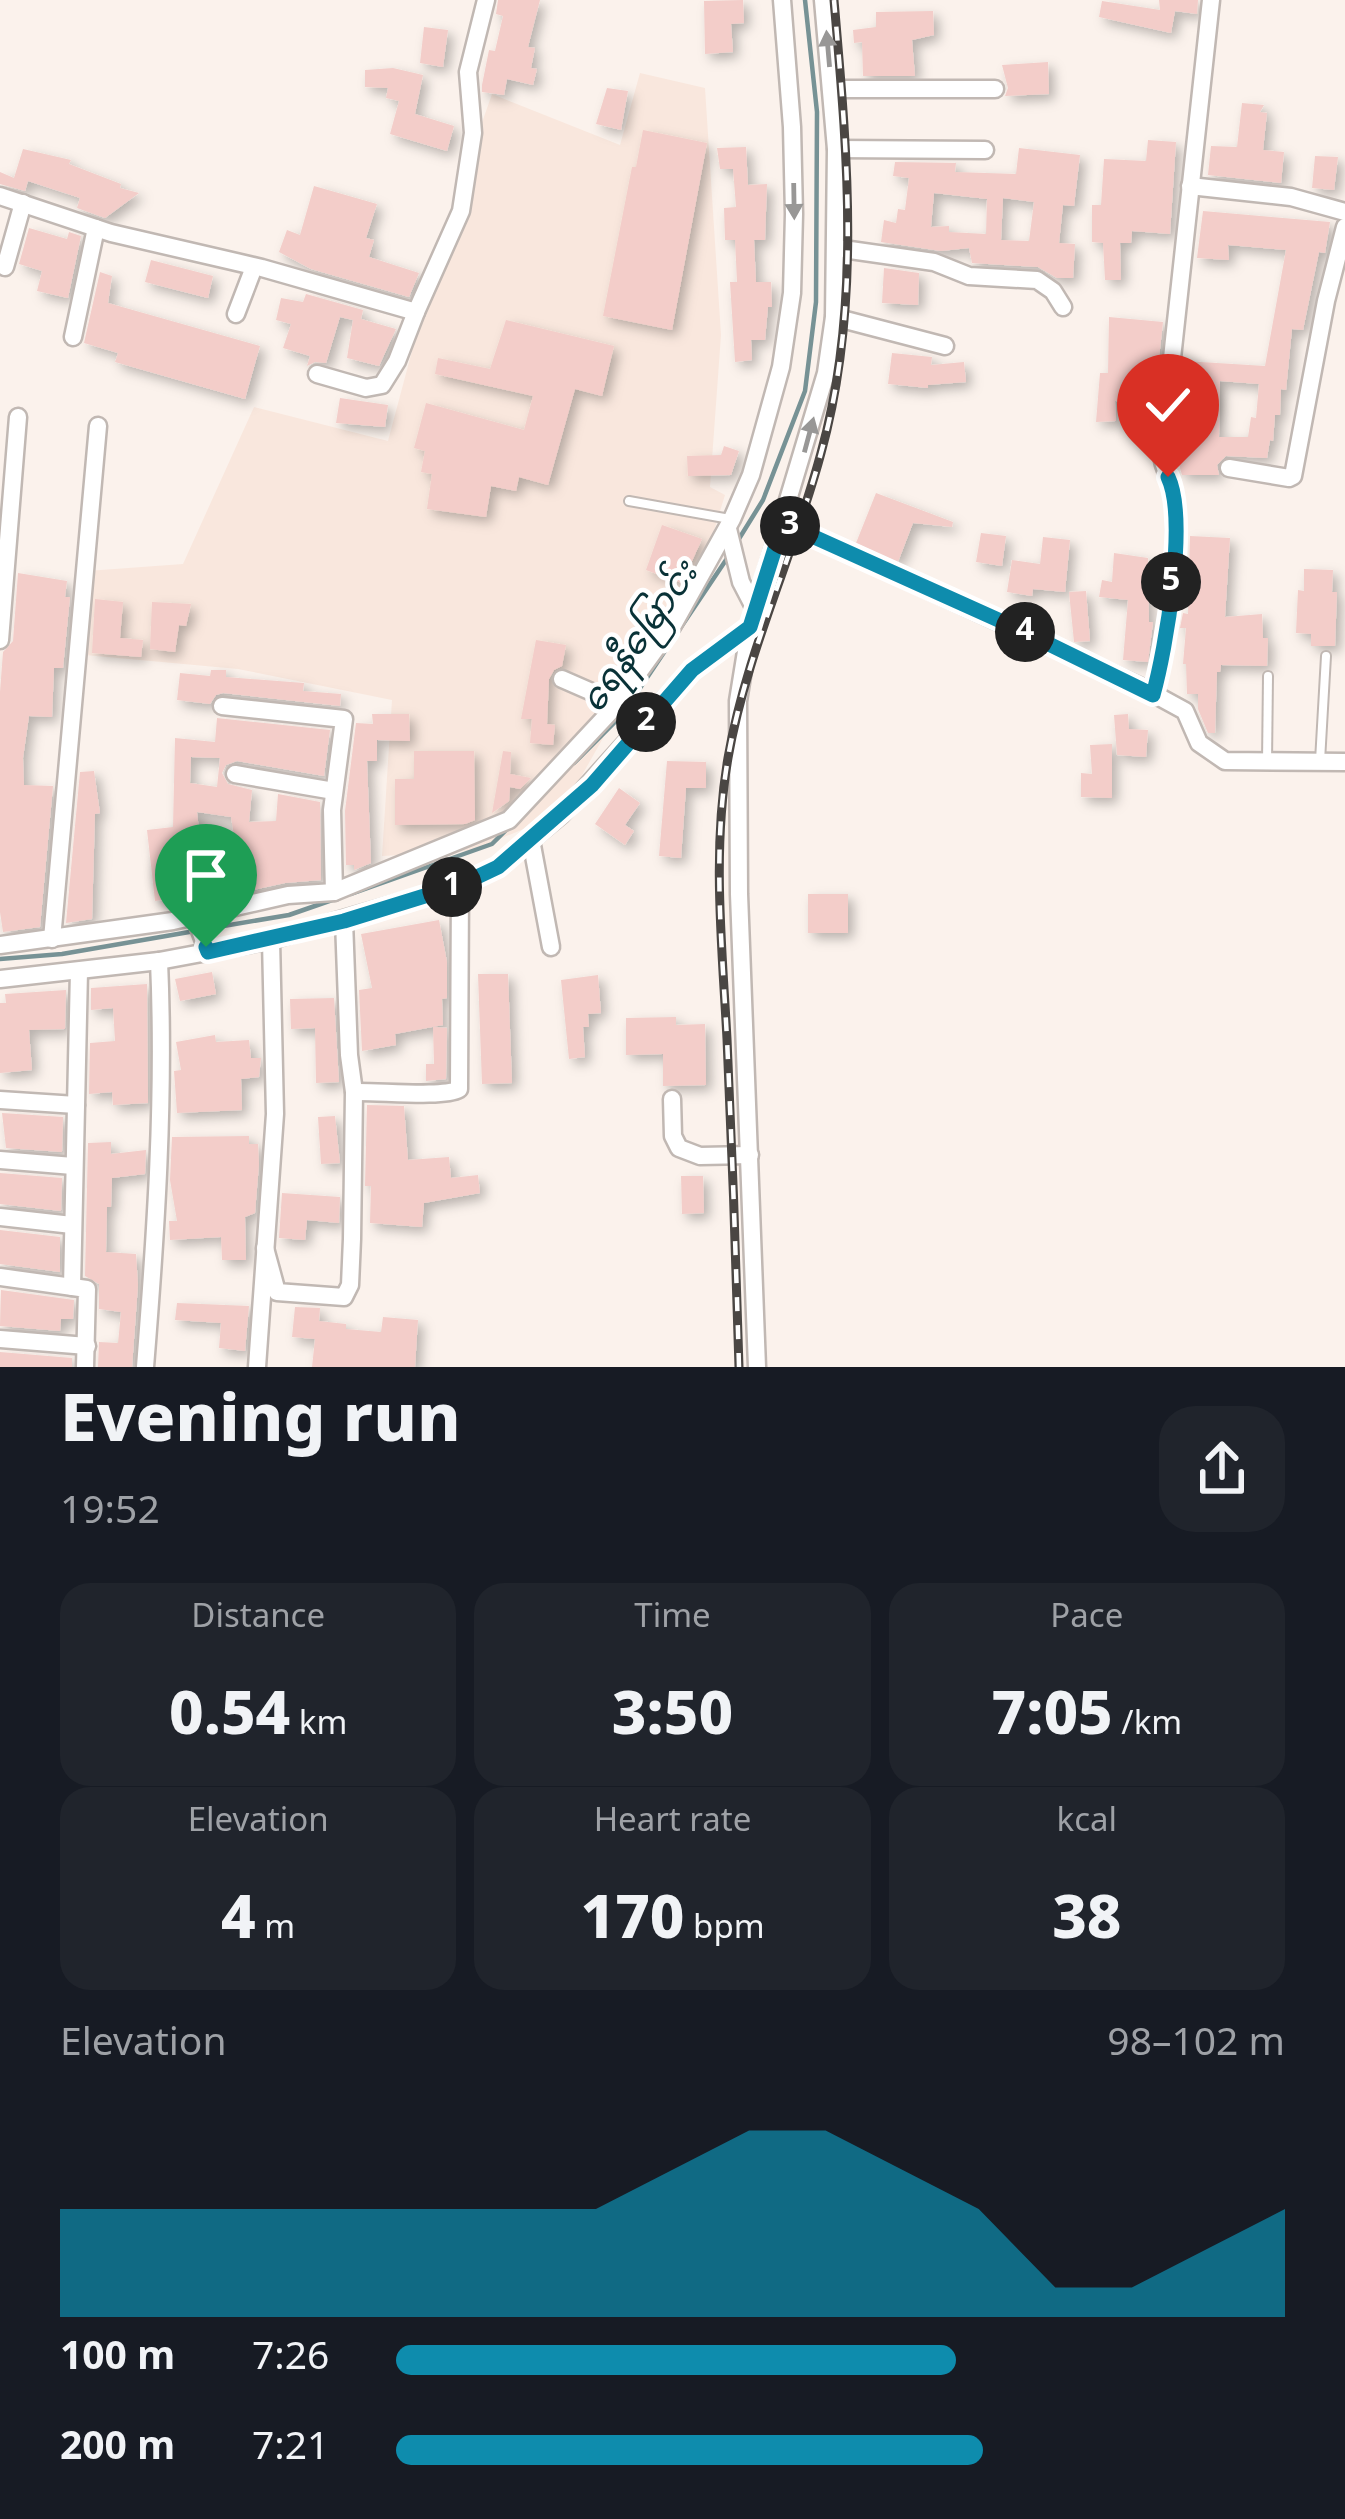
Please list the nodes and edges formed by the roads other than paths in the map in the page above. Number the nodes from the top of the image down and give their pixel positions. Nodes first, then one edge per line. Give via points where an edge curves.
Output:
1 (486, 0) edge
2 (782, 0) edge
3 (823, 0) edge
4 (1211, 0) edge
5 (831, 88) junction
6 (995, 89) dead end
7 (836, 149) junction
8 (985, 150) dead end
9 (1190, 186) junction
10 (0, 196) edge
11 (23, 203) junction
12 (1345, 212) edge
13 (1345, 226) edge
14 (96, 228) junction
15 (836, 248) junction
16 (5, 267) dead end
17 (254, 267) junction
18 (1063, 307) dead end
19 (416, 312) junction
20 (236, 314) dead end
21 (834, 317) junction
22 (74, 337) dead end
23 (945, 346) dead end
24 (317, 374) dead end
25 (18, 417) dead end
26 (98, 426) dead end
27 (1229, 468) dead end
28 (629, 501) dead end
29 (783, 523) junction
30 (730, 530) junction
31 (752, 614) junction
32 (0, 640) edge
33 (1326, 656) dead end
34 (1268, 676) dead end
35 (562, 679) dead end
36 (1153, 695) junction
37 (616, 703) junction
38 (222, 706) dead end
39 (1345, 762) edge
40 (1267, 763) junction
41 (1320, 763) junction
42 (235, 774) dead end
43 (334, 791) junction
44 (531, 840) junction
45 (460, 885) junction
46 (334, 892) junction
47 (195, 919) junction
48 (344, 921) junction
49 (52, 939) junction
50 (271, 940) junction
51 (0, 945) edge
52 (551, 947) dead end
53 (207, 949) junction
54 (159, 961) junction
55 (79, 971) junction
56 (0, 979) edge
57 (354, 1092) junction
58 (672, 1099) dead end
59 (0, 1100) edge
60 (76, 1105) junction
61 (750, 1155) junction
62 (0, 1160) edge
63 (73, 1166) junction
64 (0, 1217) edge
65 (72, 1225) junction
66 (265, 1248) junction
67 (0, 1277) edge
68 (72, 1287) junction
69 (0, 1339) edge
70 (87, 1346) junction
71 (85, 1367) edge
72 (145, 1367) edge
73 (257, 1367) edge
74 (757, 1367) edge

1 - 19 street via 468,72 473,133 461,212
2 -> 30 street via 792,293 763,438
5 -> 3 street
4 - 9 street
5 - 6 street
5 - 7 street
7 - 8 street
7 - 15 street
9 - 12 street
9 - 36 street via 1162,450 1174,492 1174,555
10 - 11 street
11 - 14 street
11 - 16 street
13 - 27 street via 1294,476
14 - 17 street
14 - 22 street
15 - 18 street via 934,262 969,276 1037,280
15 - 21 street
17 - 19 street
17 - 20 street
19 - 24 street via 382,385
21 - 23 street
29 -> 21 street
25 - 32 street
26 - 49 street
28 - 30 lane
29 - 31 street
29 - 36 street
30 - 31 street
30 - 37 street
31 - 44 street
31 - 61 street via 736,755
33 - 41 lane
34 - 40 lane
35 - 37 street
36 - 40 street via 1185,711 1215,757
37 - 46 street via 509,820
38 - 43 street via 343,717
39 - 41 street
40 - 41 street
42 - 43 street
43 - 46 street
44 - 45 street
44 - 52 street
45 - 48 street
45 - 57 street via 459,1089
46 - 47 street
47 - 49 street
47 - 53 street
48 - 50 street
48 - 57 street
49 - 51 street
50 - 53 street
50 - 66 street via 275,1114
53 - 54 street
54 - 55 street
54 - 72 street via 160,1185
55 - 56 street
55 - 60 street
57 - 66 street via 344,1297 277,1292
58 - 61 street via 680,1148
59 - 60 street
60 - 63 street
61 - 74 street
62 - 63 street
63 - 65 street
64 - 65 street
65 - 68 street
66 - 73 street
67 - 68 street
68 - 70 street via 88,1292
69 - 70 street
70 - 71 street

